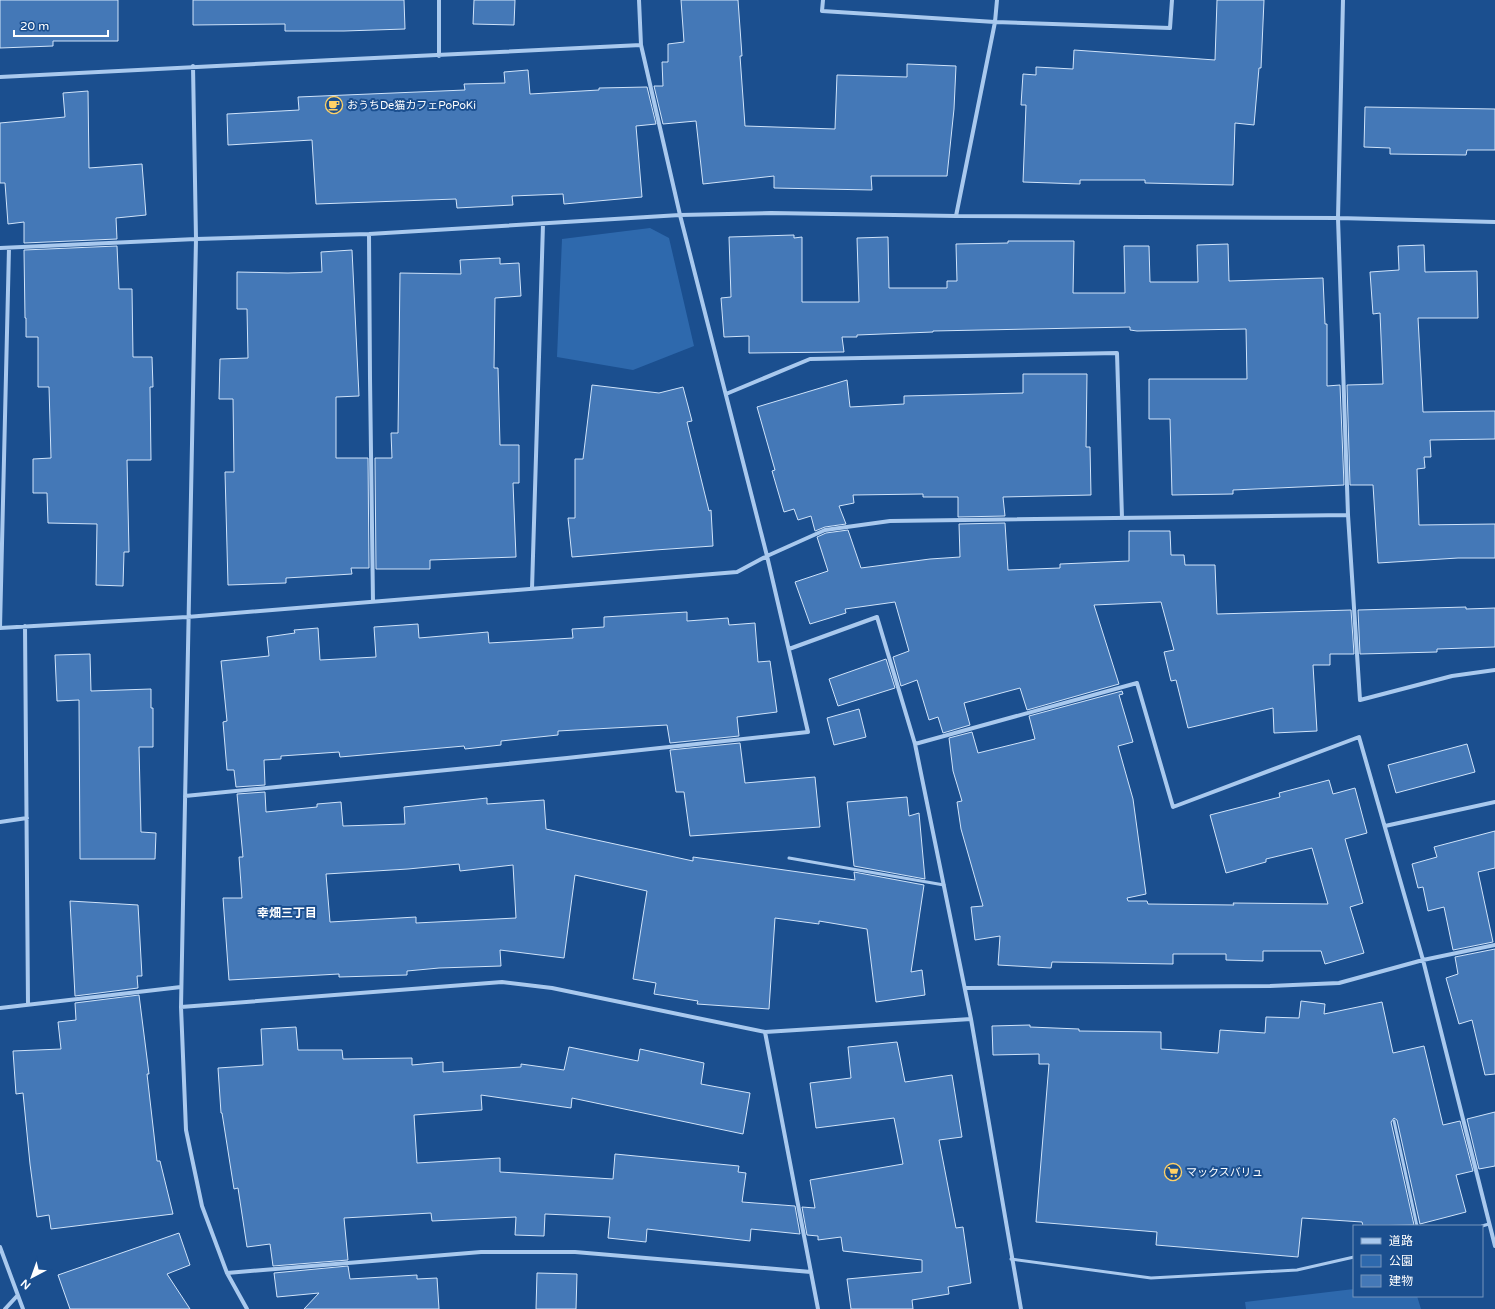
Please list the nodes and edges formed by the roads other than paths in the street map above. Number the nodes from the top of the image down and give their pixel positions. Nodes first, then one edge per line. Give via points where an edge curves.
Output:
1 (439, 0) edge
2 (639, 0) edge
3 (823, 0) edge
4 (997, 0) edge
5 (1172, 0) edge
6 (1343, 0) edge
7 (996, 22) junction
8 (641, 45) junction
9 (438, 56) junction
10 (193, 66) junction
11 (0, 77) edge
12 (680, 215) junction
13 (956, 216) junction
14 (1338, 218) junction
15 (1495, 222) edge
16 (543, 224) junction
17 (369, 234) junction
18 (196, 239) junction
19 (0, 248) edge
20 (9, 248) junction
21 (726, 394) junction
22 (1348, 515) junction
23 (1122, 518) junction
24 (767, 556) junction
25 (532, 589) junction
26 (373, 602) junction
27 (188, 617) junction
28 (25, 626) junction
29 (0, 628) edge
30 (789, 649) junction
31 (1495, 670) edge
32 (915, 744) junction
33 (185, 796) junction
34 (1495, 802) edge
35 (27, 818) junction
36 (0, 822) edge
37 (1385, 826) junction
38 (789, 858) dead end
39 (944, 885) junction
40 (1495, 945) edge
41 (1423, 960) junction
42 (181, 988) junction
43 (965, 988) junction
44 (28, 1005) junction
45 (181, 1006) junction
46 (0, 1008) edge
47 (971, 1019) junction
48 (766, 1032) junction
49 (1394, 1121) dead end
50 (1489, 1224) junction
51 (1417, 1225) edge
52 (1483, 1226) edge
53 (0, 1246) edge
54 (1495, 1247) edge
55 (1353, 1257) edge
56 (1012, 1259) junction
57 (811, 1272) junction
58 (227, 1273) junction
59 (17, 1296) junction
60 (5, 1309) edge
61 (22, 1309) edge
62 (247, 1309) edge
63 (818, 1309) edge
64 (1021, 1309) edge

1 - 9 street
2 - 8 street
3 - 7 street via 822,11
4 - 7 street
5 - 7 street via 1170,28
6 - 14 street
7 - 13 street
8 - 9 street
8 - 12 street
9 - 10 street
10 - 11 street
10 - 18 street
12 - 13 street via 771,213
12 - 16 street
12 - 21 street
13 - 14 street
14 - 15 street
14 - 22 street
16 - 17 street
16 - 25 street
17 - 18 street
17 - 26 street
18 - 20 street
18 - 27 street
19 - 20 street
20 - 29 street
21 - 23 street via 810,359 1117,353
21 - 24 street
22 - 23 street
22 - 31 street via 1360,700 1452,676
23 - 24 street via 890,520 825,530
24 - 25 street via 737,572
24 - 30 street
25 - 26 street
26 - 27 street
27 - 28 street
27 - 33 street
28 - 29 street
28 - 35 street
30 - 32 street via 877,618
30 - 33 street via 808,732
32 - 37 street via 1137,683 1173,807 1359,737
32 - 39 street
33 - 42 street
34 - 37 street
35 - 36 street
35 - 44 street
37 - 41 street
38 - 39 lane
39 - 43 street
40 - 41 street
41 - 43 street via 1339,983
41 - 50 street
42 - 44 street
42 - 45 street
43 - 47 street
44 - 46 street
45 - 48 street via 502,982 552,988
45 - 58 street via 186,1130 202,1206
47 - 48 street
47 - 56 street
48 - 57 street
49 - 51 lane
50 - 52 lane
50 - 54 street
53 - 59 street
55 - 56 lane via 1297,1270 1151,1278
56 - 64 street
57 - 58 street via 575,1252 481,1252
57 - 63 street
58 - 62 street
59 - 60 street
59 - 61 street

